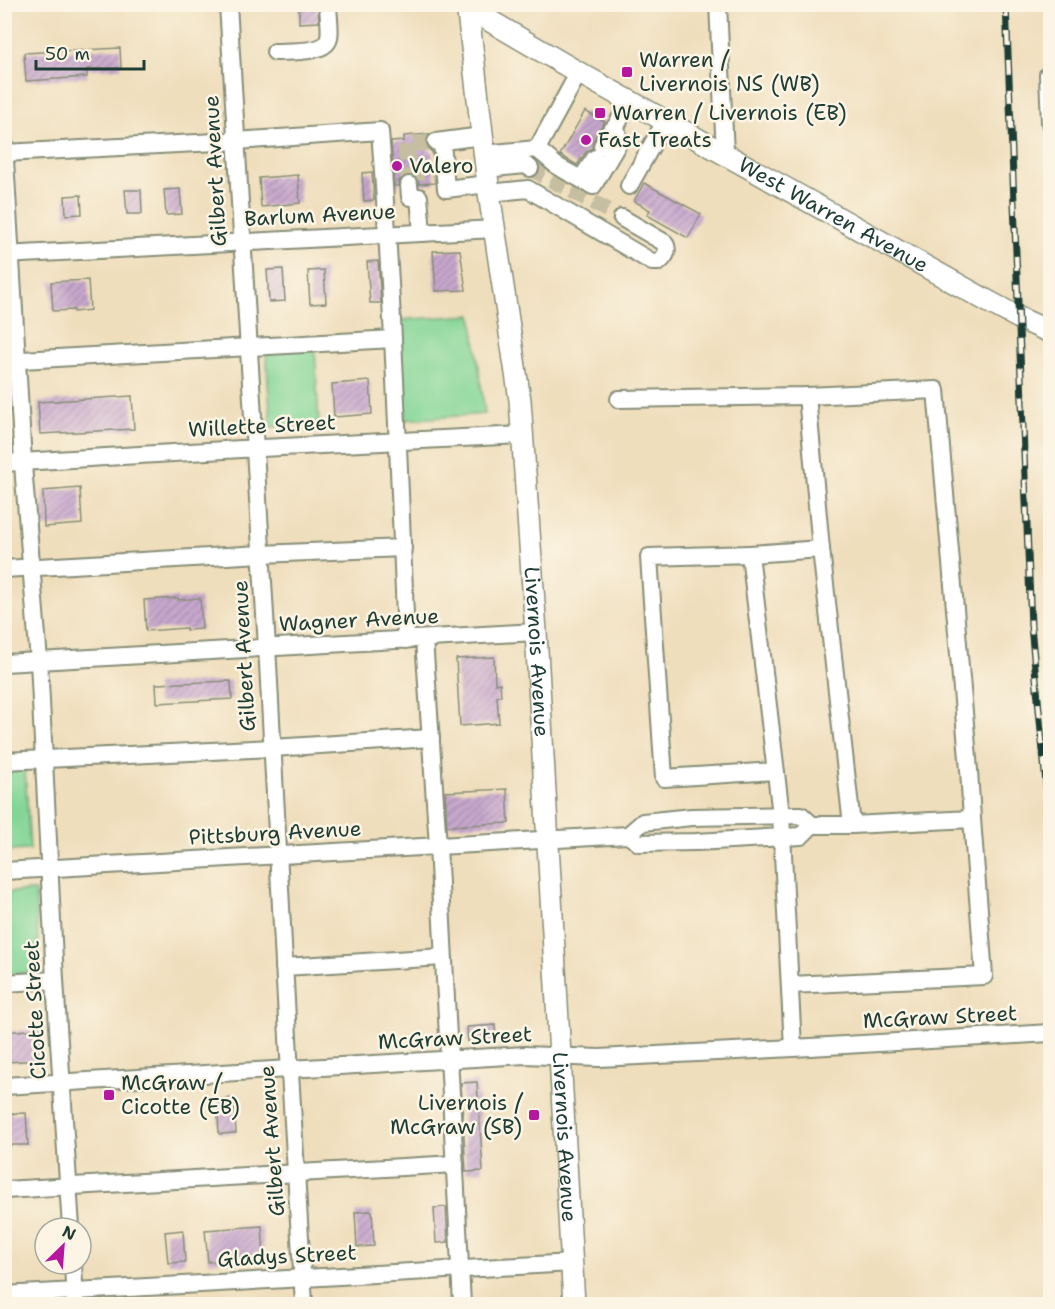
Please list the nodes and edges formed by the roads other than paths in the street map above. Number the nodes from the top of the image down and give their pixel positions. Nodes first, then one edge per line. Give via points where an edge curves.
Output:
1 (228, 4) edge
2 (328, 4) edge
3 (718, 4) edge
4 (465, 6) edge
5 (275, 52) dead end
6 (579, 72) junction
7 (1050, 74) edge
8 (630, 101) junction
9 (666, 120) junction
10 (1050, 123) edge
11 (616, 126) junction
12 (236, 141) junction
13 (4, 142) edge
14 (537, 149) junction
15 (5, 153) edge
16 (725, 154) junction
17 (486, 167) junction
18 (530, 168) tunnel mouth
19 (578, 177) junction
20 (629, 186) dead end
21 (446, 189) junction
22 (622, 218) tunnel mouth
23 (495, 230) junction
24 (422, 233) junction
25 (388, 234) junction
26 (242, 242) junction
27 (8, 255) edge
28 (1050, 332) edge
29 (393, 339) junction
30 (248, 347) junction
31 (11, 361) edge
32 (807, 396) junction
33 (619, 399) dead end
34 (523, 435) junction
35 (399, 441) junction
36 (255, 449) junction
37 (23, 462) junction
38 (4, 463) edge
39 (403, 548) junction
40 (821, 549) junction
41 (261, 554) junction
42 (750, 554) junction
43 (31, 567) junction
44 (4, 569) edge
45 (536, 632) junction
46 (424, 639) junction
47 (406, 640) junction
48 (267, 648) junction
49 (39, 661) junction
50 (4, 663) edge
51 (431, 738) junction
52 (272, 748) junction
53 (44, 758) junction
54 (4, 761) edge
55 (776, 771) junction
56 (781, 815) junction
57 (972, 819) junction
58 (812, 825) junction
59 (852, 825) junction
60 (628, 835) junction
61 (782, 837) junction
62 (548, 840) junction
63 (438, 846) junction
64 (278, 855) junction
65 (50, 868) junction
66 (4, 871) edge
67 (443, 957) junction
68 (284, 967) junction
69 (55, 980) junction
70 (4, 983) edge
71 (790, 985) junction
72 (1050, 1033) edge
73 (793, 1048) junction
74 (560, 1057) junction
75 (449, 1060) junction
76 (290, 1069) junction
77 (62, 1082) junction
78 (4, 1086) edge
79 (455, 1164) junction
80 (296, 1173) junction
81 (68, 1186) junction
82 (4, 1190) edge
83 (69, 1216) edge
84 (572, 1263) junction
85 (460, 1269) junction
86 (74, 1276) edge
87 (303, 1278) junction
88 (4, 1295) edge
89 (75, 1298) edge
90 (304, 1305) edge
91 (462, 1305) edge
92 (574, 1305) edge

1 - 12 street, Gilbert Avenue
2 - 5 street via 327,43 315,50
3 - 16 street
4 - 6 main road, West Warren Avenue
4 - 17 main road, Livernois Avenue
6 - 8 main road, West Warren Avenue
6 - 14 street
7 - 10 street
8 - 9 main road, West Warren Avenue
8 - 11 street
9 - 16 main road, West Warren Avenue
9 - 20 street
11 - 19 street via 583,176
11 - 19 street via 619,141 593,186
12 - 15 street
12 - 25 street via 380,131
12 - 26 street, Gilbert Avenue
13 - 15 street, Cicotte Street
14 - 17 street
14 - 19 street
15 - 27 street, Cicotte Street
16 - 28 main road, West Warren Avenue
17 - 18 street
17 - 21 street
17 - 21 street via 439,147
17 - 22 street via 652,262 663,259 665,243
17 - 23 main road, Livernois Avenue
21 - 24 street via 447,194 414,191
23 - 24 street, Barlum Avenue
23 - 34 main road, Livernois Avenue
24 - 25 street, Barlum Avenue
25 - 26 street, Barlum Avenue
25 - 29 street
26 - 27 street, Barlum Avenue
26 - 30 street, Gilbert Avenue
27 - 31 street, Cicotte Street
29 - 30 street
29 - 35 street
30 - 31 street
30 - 36 street, Gilbert Avenue
31 - 37 street, Cicotte Street
32 - 33 street
32 - 40 street
32 - 57 street via 936,390
34 - 35 street, Willette Street
34 - 45 main road, Livernois Avenue
35 - 36 street, Willette Street
35 - 39 street
36 - 37 street, Willette Street
36 - 41 street, Gilbert Avenue
37 - 38 street, Willette Street
37 - 43 street, Cicotte Street
39 - 41 street
39 - 47 street
40 - 42 street
40 - 59 street
41 - 43 street
41 - 48 street, Gilbert Avenue
42 - 55 street
42 - 55 street via 649,557 664,778
43 - 44 street
43 - 49 street, Cicotte Street
45 - 46 street, Wagner Avenue
45 - 62 main road, Livernois Avenue
46 - 47 street, Wagner Avenue
46 - 51 street
47 - 48 street, Wagner Avenue
48 - 49 street, Wagner Avenue
48 - 52 street, Gilbert Avenue
49 - 50 street, Wagner Avenue
49 - 53 street, Cicotte Street
51 - 52 street
51 - 63 street
52 - 53 street
52 - 64 street, Gilbert Avenue
53 - 54 street
53 - 65 street, Cicotte Street
55 - 56 street
56 - 58 street via 801,815
56 - 60 street via 643,822
56 - 61 street
57 - 59 street
57 - 71 street via 984,976
58 - 59 street
58 - 61 street via 801,836
60 - 61 street via 639,843
60 - 62 street, Pittsburg Avenue
61 - 71 street
62 - 63 street, Pittsburg Avenue
62 - 74 main road, Livernois Avenue
63 - 64 street, Pittsburg Avenue
63 - 67 street
64 - 65 street, Pittsburg Avenue
64 - 68 street, Gilbert Avenue
65 - 66 street, Pittsburg Avenue
65 - 69 street, Cicotte Street
67 - 68 street
67 - 75 street
68 - 76 street, Gilbert Avenue
69 - 70 street
69 - 77 street, Cicotte Street
71 - 73 street
72 - 73 street, McGraw Street
73 - 74 street, McGraw Street
74 - 75 street, McGraw Street
74 - 84 main road, Livernois Avenue
75 - 76 street, McGraw Street
75 - 79 street
76 - 77 street, McGraw Street
76 - 80 street, Gilbert Avenue
77 - 78 street, McGraw Street
77 - 81 street, Cicotte Street
79 - 80 street
79 - 85 street
80 - 81 street
80 - 87 street, Gilbert Avenue
81 - 82 street
81 - 83 street, Cicotte Street
84 - 85 street, Gladys Street
84 - 92 main road, Livernois Avenue
85 - 87 street, Gladys Street
85 - 91 street
86 - 89 street
87 - 89 street, Gladys Street
87 - 90 street, Gilbert Avenue
88 - 89 street, Gladys Street

